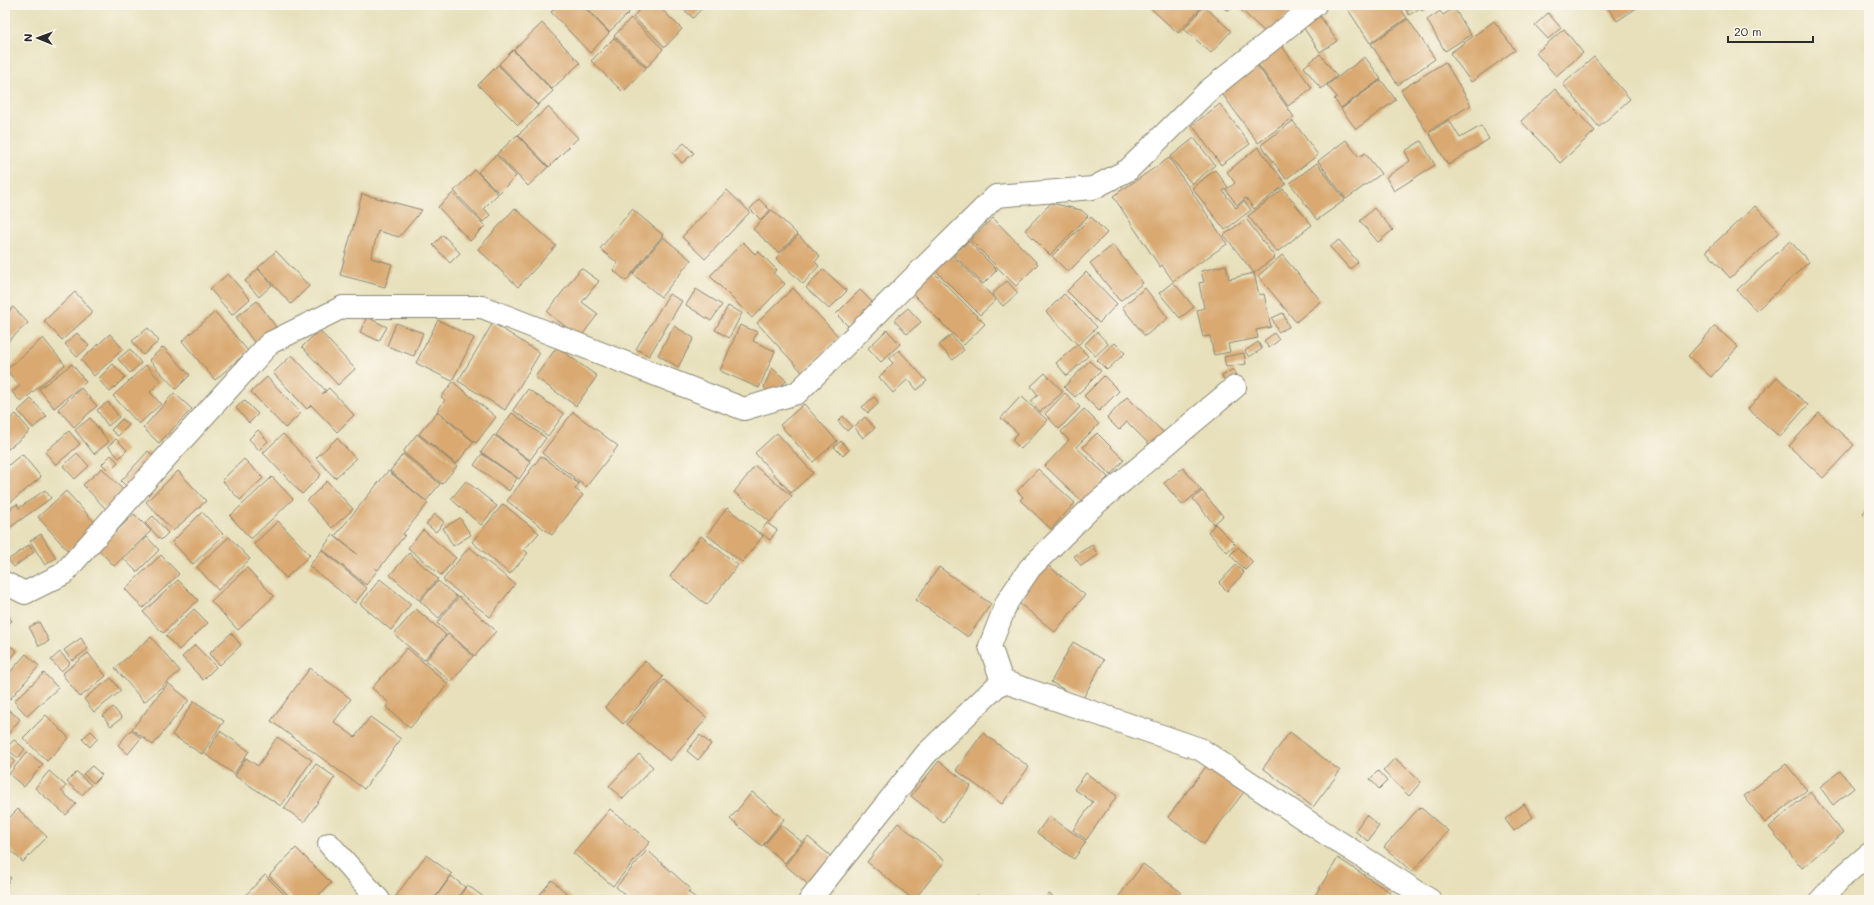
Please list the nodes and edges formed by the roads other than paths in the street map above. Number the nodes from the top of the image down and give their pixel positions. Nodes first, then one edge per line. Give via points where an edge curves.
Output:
1 (1315, 5) edge
2 (1235, 387) dead end
3 (5, 583) edge
4 (1002, 681) junction
5 (329, 844) dead end
6 (1869, 854) edge
7 (379, 900) edge
8 (810, 900) edge
9 (1430, 900) edge
10 (1821, 900) edge

1 - 3 street via 1209,90 1128,170 1093,188 996,196 797,393 744,409 482,307 343,307 270,343 63,574 25,593
2 - 4 street via 1092,507 1030,568 1006,602 990,646
4 - 8 street via 926,754
4 - 9 street via 1200,749
5 - 7 street
6 - 10 street via 1840,879

